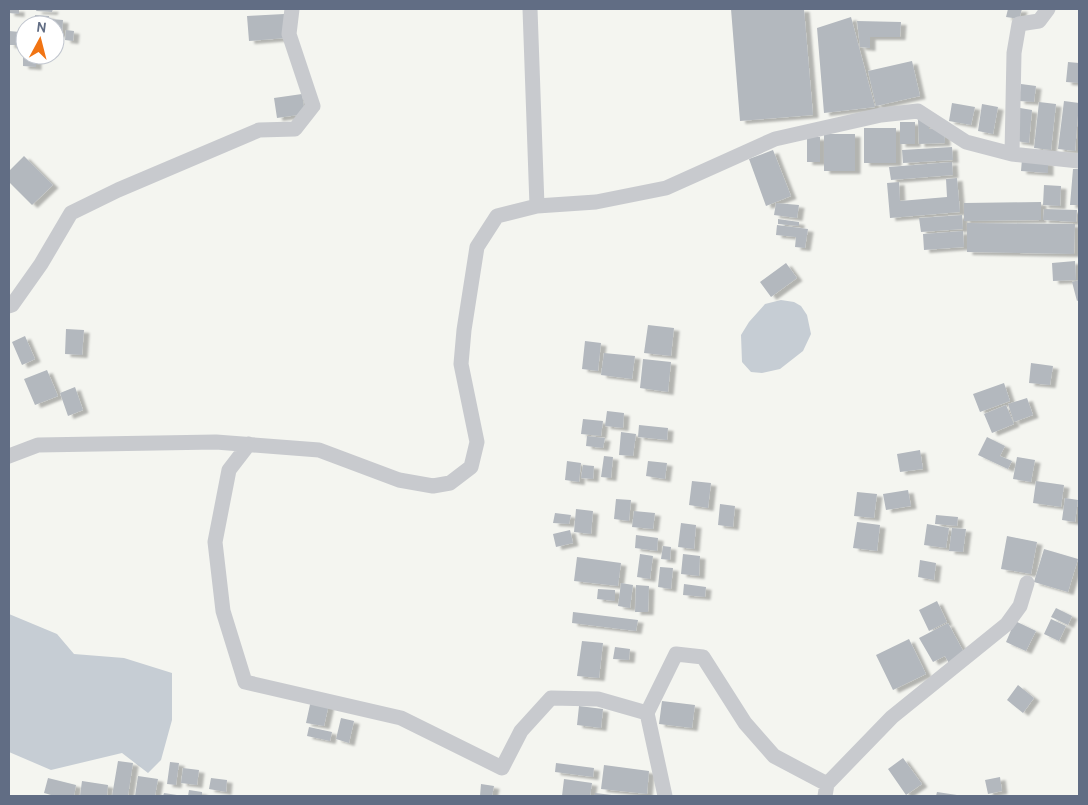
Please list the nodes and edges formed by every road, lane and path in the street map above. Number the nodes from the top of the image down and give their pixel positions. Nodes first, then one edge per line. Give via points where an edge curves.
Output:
1 (292, 9) edge
2 (530, 9) edge
3 (1048, 9) edge
4 (1012, 154) junction
5 (1079, 161) edge
6 (537, 206) junction
7 (9, 306) edge
8 (249, 444) junction
9 (9, 456) edge
10 (1027, 583) dead end
11 (647, 712) junction
12 (826, 790) edge
13 (665, 796) edge

1 - 7 street via 289,34 312,106 295,129 259,130 70,213 41,264
2 - 6 street
3 - 4 street via 1039,21 1019,24 1014,53
4 - 5 street
4 - 6 street via 966,142 918,111 881,115 775,139 666,188 596,202
6 - 8 street via 497,216 477,248 461,364 477,442 472,467 450,483 433,486 399,480 319,450
8 - 9 street via 38,445
8 - 11 street via 229,470 215,542 223,611 245,682 401,718 502,768 521,731 551,698 598,699
10 - 12 street via 1020,606 1007,624 892,717
11 - 12 street via 676,654 703,657 745,723 774,756
11 - 13 street

